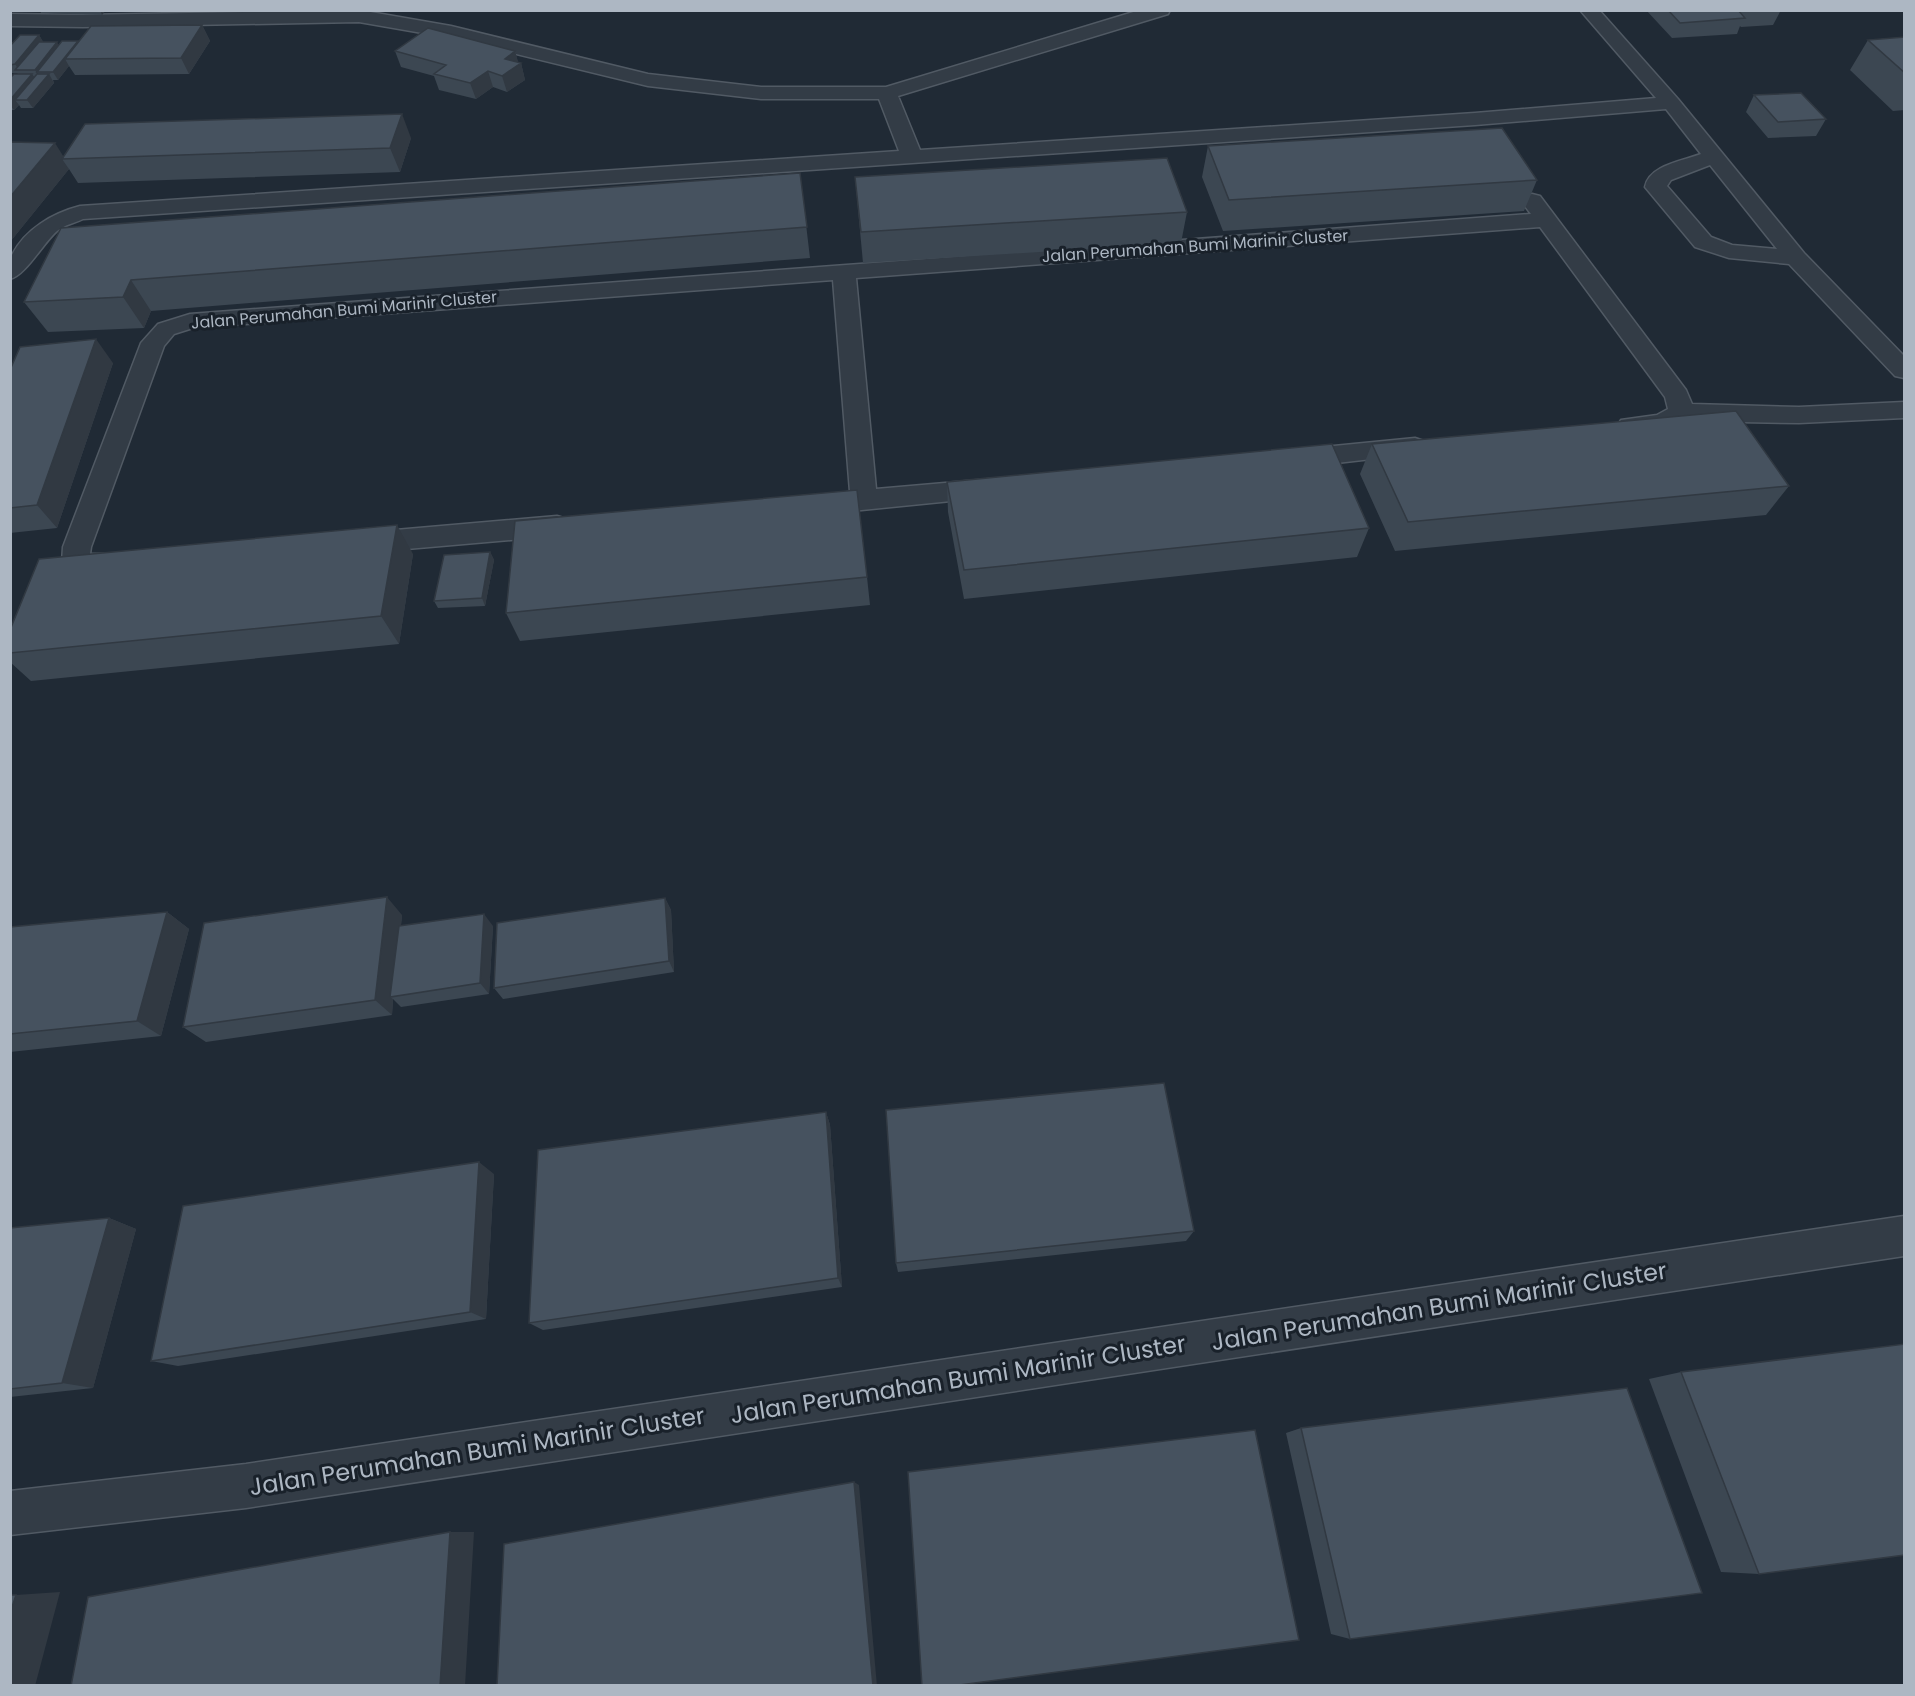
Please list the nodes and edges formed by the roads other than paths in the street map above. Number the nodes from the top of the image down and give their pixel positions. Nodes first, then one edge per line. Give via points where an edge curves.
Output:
1 (1161, 10) edge
2 (1589, 10) edge
3 (10, 20) edge
4 (887, 93) junction
5 (1671, 103) junction
6 (1714, 157) junction
7 (912, 158) junction
8 (1520, 183) edge
9 (1545, 220) junction
10 (1796, 258) junction
11 (844, 271) junction
12 (10, 272) edge
13 (1905, 370) edge
14 (1905, 410) edge
15 (1681, 412) junction
16 (1604, 429) edge
17 (1437, 445) edge
18 (1270, 461) edge
19 (1019, 486) edge
20 (864, 501) junction
21 (793, 507) edge
22 (579, 525) edge
23 (342, 544) edge
24 (140, 561) edge
25 (1905, 1236) edge
26 (10, 1513) edge

1 - 4 street
2 - 5 street
3 - 4 street via 359,16 451,32 648,80 760,93
4 - 7 street
5 - 6 street
5 - 7 street via 1481,128
6 - 10 street
6 - 10 street via 1664,175 1656,187 1702,242 1729,251
7 - 12 street via 80,213 52,224
8 - 9 street
9 - 11 street, Jalan Perumahan Bumi Marinir Cluster
9 - 15 street via 1677,396
10 - 13 street
11 - 20 street
11 - 24 street, Jalan Perumahan Bumi Marinir Cluster via 190,321 166,329 153,343 77,547 76,562 93,565
14 - 15 street via 1799,415
15 - 16 street via 1663,423
17 - 18 street
19 - 20 street
20 - 21 street
22 - 23 street
25 - 26 street, Jalan Perumahan Bumi Marinir Cluster via 246,1486

